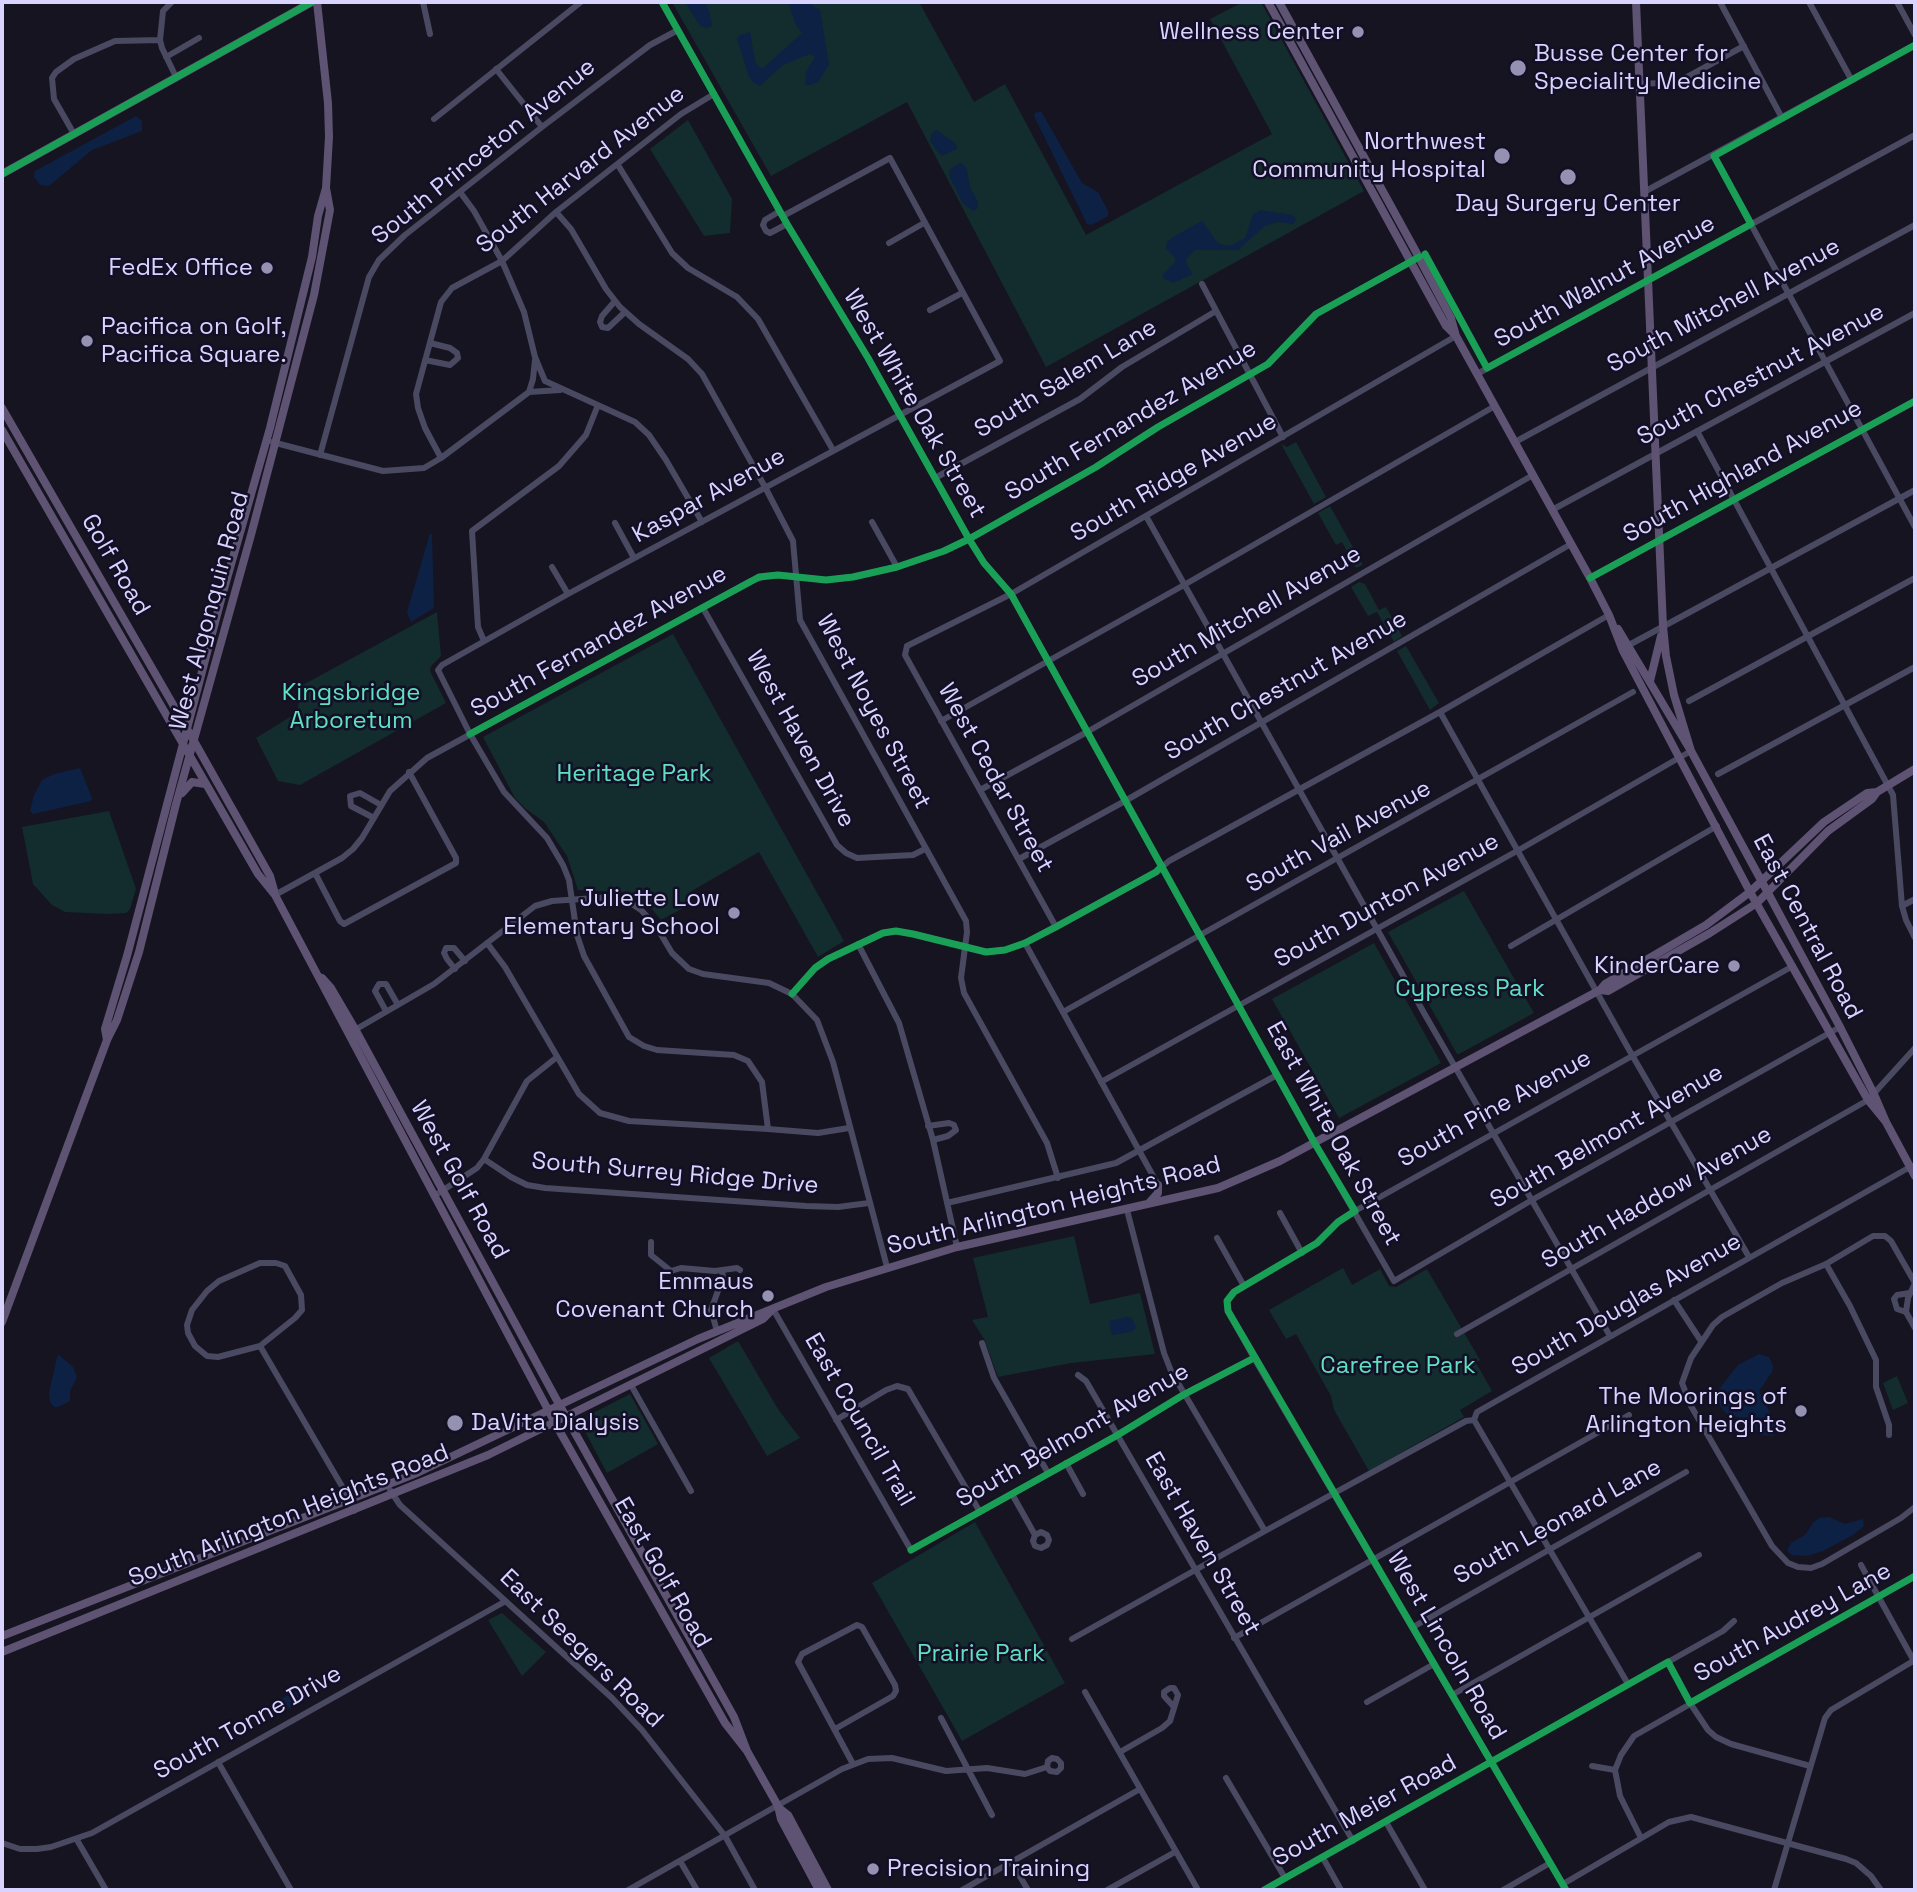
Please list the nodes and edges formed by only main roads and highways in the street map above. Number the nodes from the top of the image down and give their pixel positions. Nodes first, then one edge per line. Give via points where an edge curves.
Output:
1 (314, 2) edge
2 (1268, 2) edge
3 (1279, 2) edge
4 (1636, 2) edge
5 (2, 174) edge
6 (1456, 336) junction
7 (2, 408) edge
8 (2, 430) edge
9 (271, 441) junction
10 (1609, 615) junction
11 (1663, 626) junction
12 (1650, 680) junction
13 (1651, 702) junction
14 (188, 729) junction
15 (194, 741) junction
16 (184, 744) junction
17 (1690, 751) junction
18 (190, 756) junction
19 (1915, 769) edge
20 (206, 784) junction
21 (1877, 792) junction
22 (178, 798) junction
23 (1762, 882) junction
24 (1751, 892) junction
25 (1768, 892) junction
26 (275, 895) junction
27 (1757, 903) junction
28 (1598, 991) junction
29 (352, 1031) junction
30 (107, 1040) junction
31 (1871, 1097) junction
32 (1915, 1177) edge
33 (1174, 1198) junction
34 (1147, 1205) junction
35 (773, 1310) junction
36 (2, 1322) edge
37 (559, 1406) junction
38 (549, 1411) junction
39 (566, 1417) junction
40 (555, 1423) junction
41 (2, 1636) edge
42 (4, 1653) edge
43 (747, 1751) junction
44 (778, 1806) junction
45 (819, 1890) edge
46 (828, 1890) edge

1 - 5 main road
1 - 9 main road, West Algonquin Road via 328,103 326,188 330,209 322,259
2 - 6 main road via 1446,326
3 - 6 main road via 1422,262
4 - 11 main road
6 - 10 main road
7 - 14 main road, Golf Road
8 - 16 main road, Golf Road
9 - 14 main road, West Algonquin Road via 222,596
9 - 15 main road, West Algonquin Road
10 - 12 main road
10 - 13 main road, East Central Road
11 - 12 main road
11 - 17 main road via 1674,695
12 - 13 main road
12 - 17 main road
13 - 24 main road, East Central Road
14 - 15 main road, Golf Road
14 - 16 main road, West Algonquin Road
15 - 18 main road, West Algonquin Road
15 - 26 main road, West Golf Road via 270,876
16 - 18 main road, West Golf Road
16 - 30 main road, West Algonquin Road via 105,1029
17 - 23 main road, East Central Road
18 - 20 main road, West Golf Road
18 - 22 main road, West Algonquin Road
19 - 21 main road, South Arlington Heights Road
20 - 22 main road via 192,782
20 - 26 main road, West Golf Road
21 - 23 main road, South Arlington Heights Road via 1867,793 1824,822
21 - 25 main road, South Arlington Heights Road via 1828,831
22 - 30 main road, West Algonquin Road via 139,952
23 - 24 main road, South Arlington Heights Road
23 - 25 main road, East Central Road
24 - 27 main road, East Central Road
24 - 28 main road, South Arlington Heights Road
25 - 27 main road, South Arlington Heights Road
25 - 31 main road, East Central Road via 1840,1027
26 - 29 main road, West Golf Road
27 - 28 main road, South Arlington Heights Road via 1608,991
27 - 31 main road, East Central Road
28 - 33 main road, South Arlington Heights Road via 1280,1161 1219,1188
29 - 37 main road, West Golf Road
29 - 38 main road, West Golf Road
30 - 36 main road, West Algonquin Road
31 - 32 main road, East Central Road
33 - 34 main road, South Arlington Heights Road
33 - 34 main road via 1158,1185 1158,1193
34 - 35 main road, South Arlington Heights Road via 957,1247 826,1287
35 - 37 main road, South Arlington Heights Road via 717,1331
35 - 39 main road, South Arlington Heights Road
37 - 38 main road, South Arlington Heights Road
37 - 39 main road, East Golf Road
38 - 40 main road, East Golf Road
38 - 41 main road, South Arlington Heights Road via 388,1485
39 - 40 main road, South Arlington Heights Road
39 - 43 main road, East Golf Road via 734,1717
40 - 42 main road, South Arlington Heights Road via 393,1496
40 - 43 main road, East Golf Road via 725,1723
43 - 44 main road, East Golf Road
44 - 45 main road, East Golf Road
44 - 46 main road, East Golf Road via 788,1815

